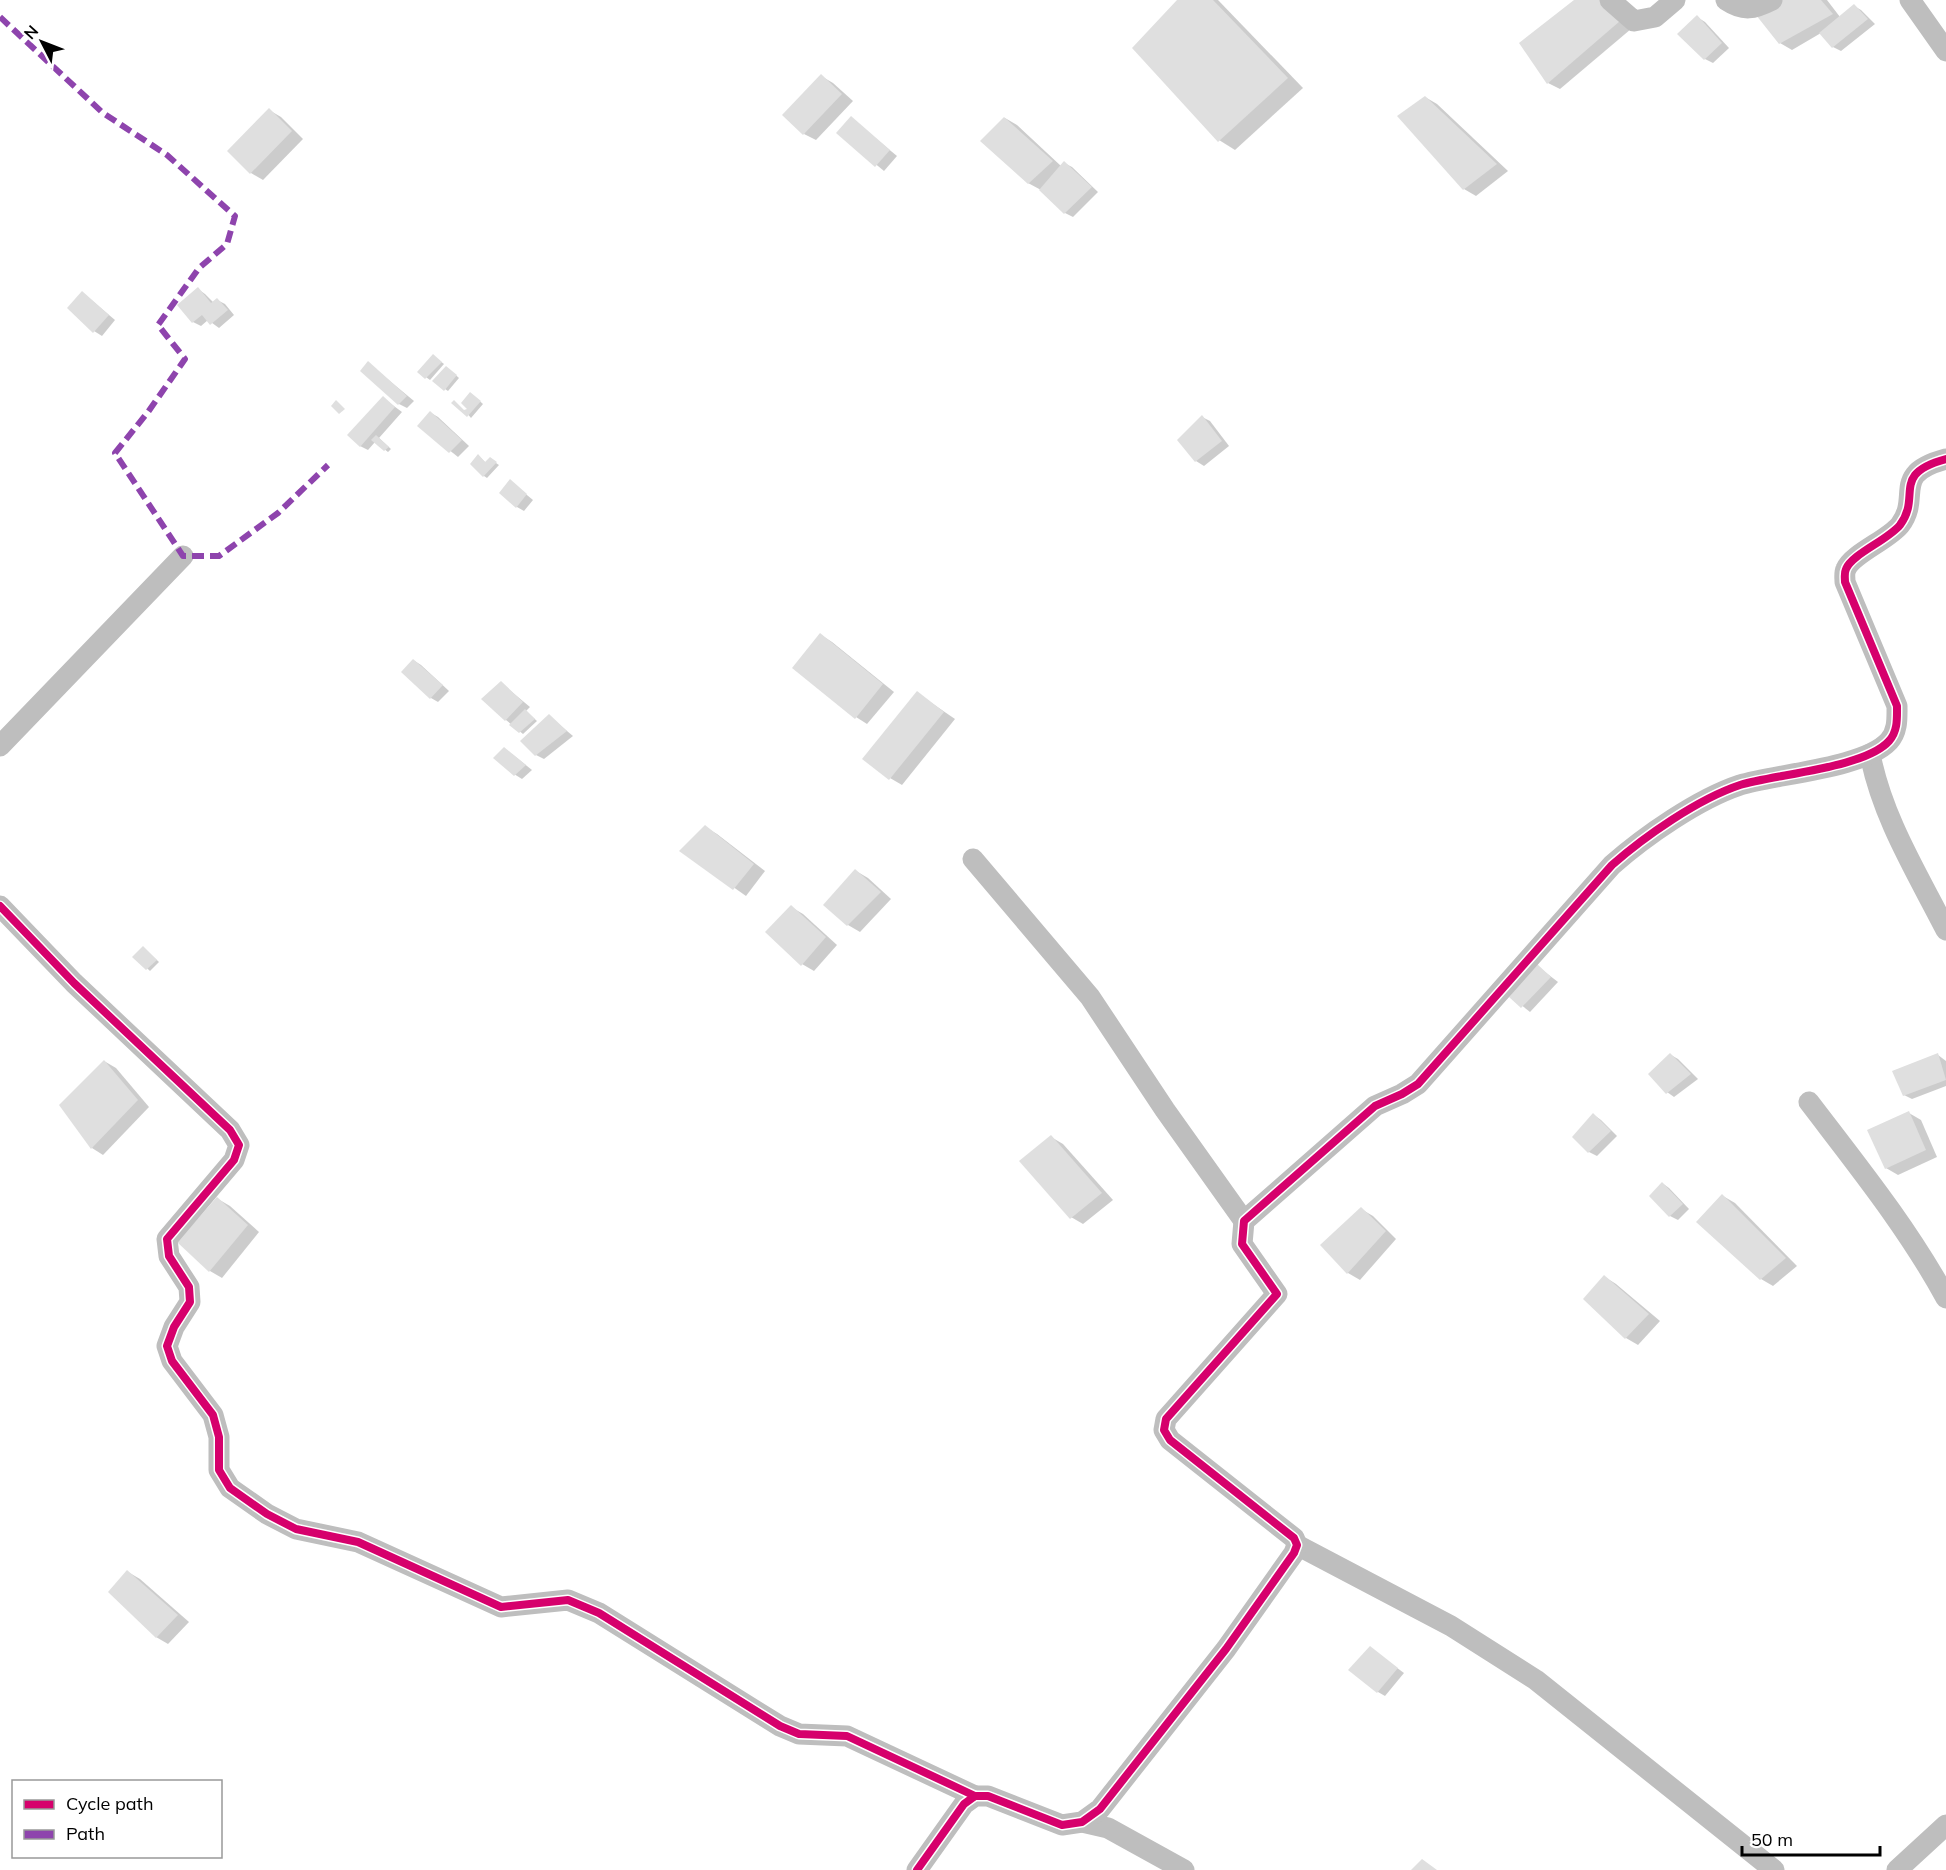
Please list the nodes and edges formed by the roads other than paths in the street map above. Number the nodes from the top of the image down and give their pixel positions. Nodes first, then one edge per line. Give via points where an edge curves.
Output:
1 (1610, 0) edge
2 (1675, 0) edge
3 (1726, 0) edge
4 (1772, 0) edge
5 (1910, 0) edge
6 (1946, 51) edge
7 (1946, 459) edge
8 (183, 556) dead end
9 (0, 746) edge
10 (1870, 754) junction
11 (973, 859) dead end
12 (0, 906) edge
13 (1946, 930) edge
14 (1809, 1102) dead end
15 (1244, 1221) junction
16 (1946, 1298) edge
17 (1297, 1545) junction
18 (975, 1796) junction
19 (1082, 1822) junction
20 (1946, 1825) edge
21 (917, 1870) edge
22 (1184, 1870) edge
23 (1774, 1870) edge
24 (1897, 1870) edge

1 - 2 street via 1634,21 1655,17
3 - 4 street via 1738,8
5 - 6 street
7 - 10 street via 1916,473 1909,486 1907,513 1900,525 1850,562 1845,571 1845,582 1897,706 1898,724 1889,741
8 - 9 street
10 - 13 street via 1876,784 1895,831
10 - 15 street via 1740,785 1701,803 1633,846 1418,1084 1375,1106
11 - 15 street via 1090,997
12 - 18 street via 74,983 230,1130 239,1145 234,1160 167,1239 170,1256 189,1287 190,1302 167,1346 172,1361 213,1415 219,1437 219,1470 230,1488 296,1529 358,1542 501,1607 568,1600 579,1604 780,1726 799,1734 848,1736
14 - 16 street via 1877,1191
15 - 17 street via 1242,1244 1277,1294 1166,1419 1164,1430 1170,1440 1294,1538
17 - 19 street via 1226,1649 1100,1809
17 - 23 street via 1450,1626 1536,1680
18 - 19 street via 988,1796 1062,1825
18 - 21 street via 964,1804
19 - 22 street via 1108,1828
20 - 24 street

